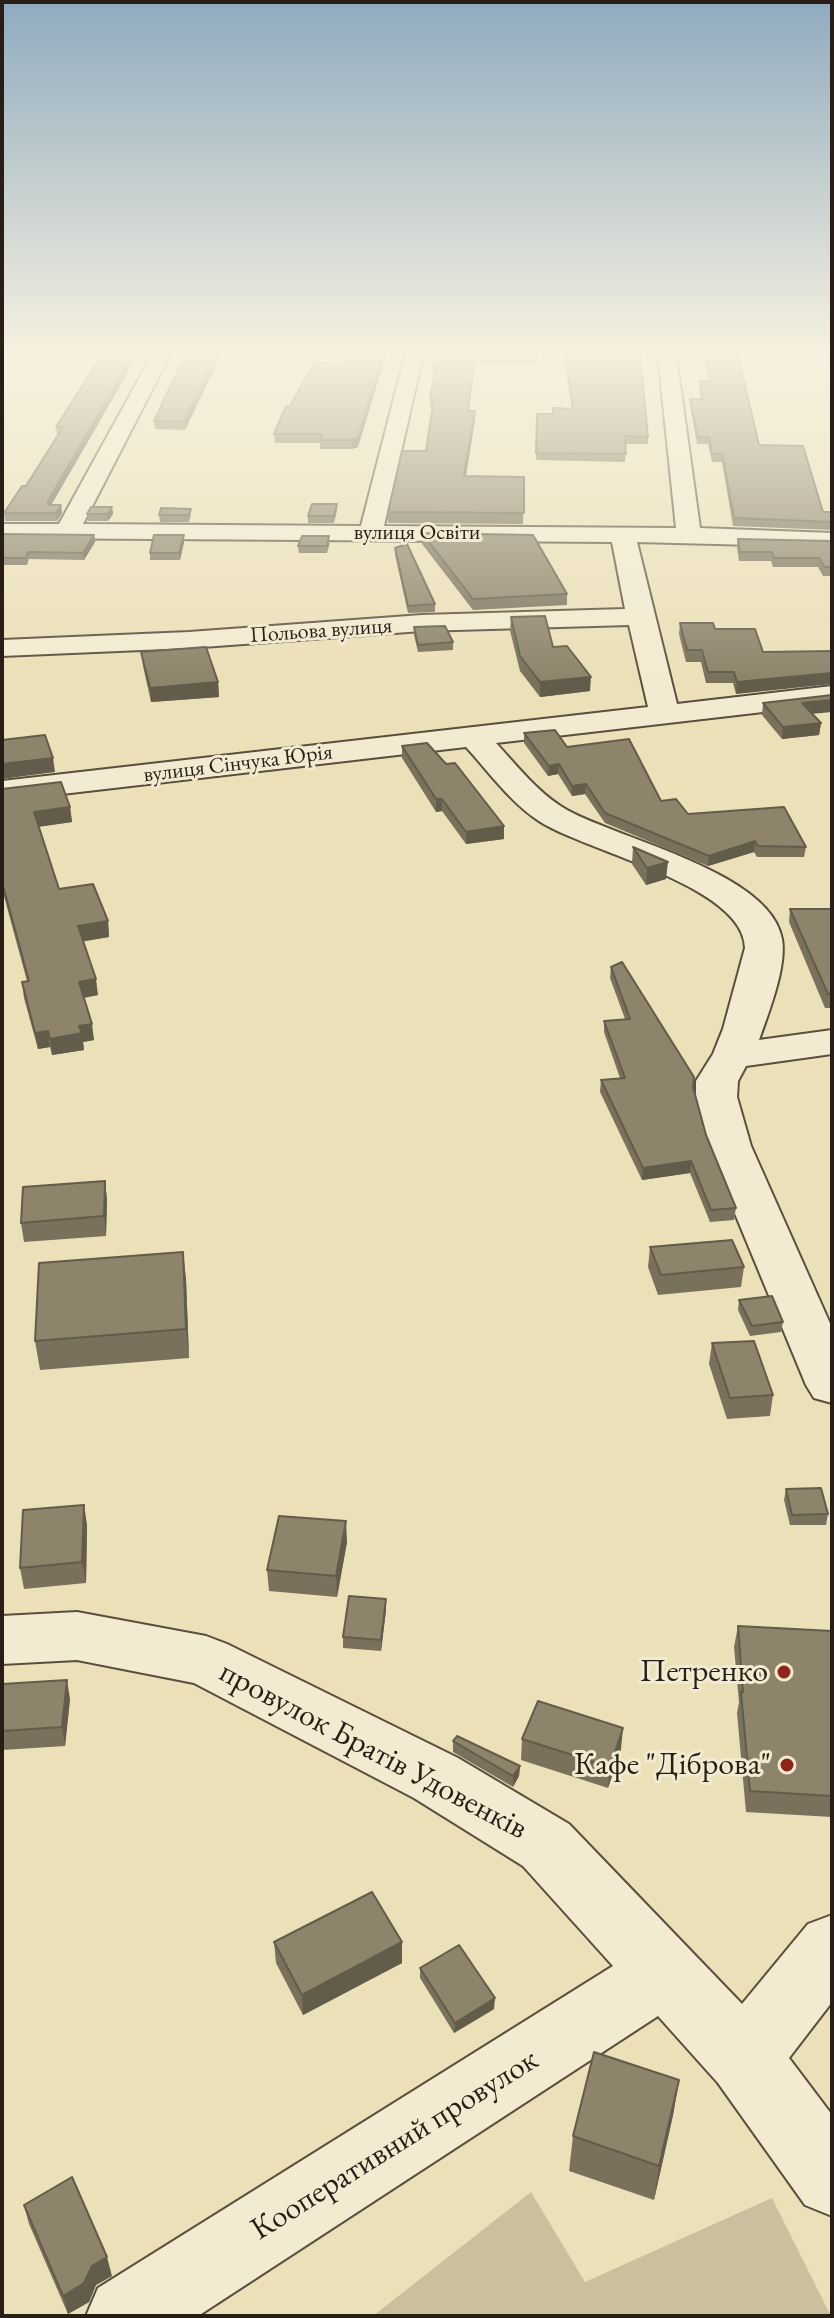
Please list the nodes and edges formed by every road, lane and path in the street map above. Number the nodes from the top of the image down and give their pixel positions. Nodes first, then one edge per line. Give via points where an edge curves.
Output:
1 (103, 463) edge
2 (388, 463) edge
3 (680, 463) edge
4 (2, 531) edge
5 (67, 531) junction
6 (371, 532) junction
7 (623, 534) junction
8 (689, 535) junction
9 (832, 540) edge
10 (640, 617) junction
11 (2, 648) edge
12 (832, 695) edge
13 (665, 714) junction
14 (474, 737) junction
15 (2, 791) edge
16 (832, 1042) edge
17 (732, 1056) junction
18 (832, 1385) edge
19 (2, 1640) edge
20 (832, 1947) edge
21 (664, 1973) junction
22 (744, 2058) junction
23 (832, 2178) edge
24 (126, 2316) edge

1 - 5 street
2 - 6 street
3 - 8 street
4 - 5 street, вулиця Освіти
5 - 6 street, вулиця Освіти
6 - 7 street, вулиця Освіти
7 - 8 street, вулиця Освіти
7 - 10 street
8 - 9 street, вулиця Освіти
10 - 11 street, Польова вулиця via 422,623
10 - 13 street
12 - 13 street, вулиця Сінчука Юрія
13 - 14 street, вулиця Сінчука Юрія
14 - 15 street, вулиця Сінчука Юрія
14 - 17 street via 552,816 705,881 739,900 753,915 763,934 764,955
16 - 17 street
17 - 18 street via 717,1080 729,1146
19 - 21 street, провулок Братів Удовенків via 77,1636 206,1661 436,1778 546,1845
20 - 22 street
21 - 22 street, провулок Братів Удовенків
21 - 24 street, Кооперативний провулок
22 - 23 street, провулок Братів Удовенків

